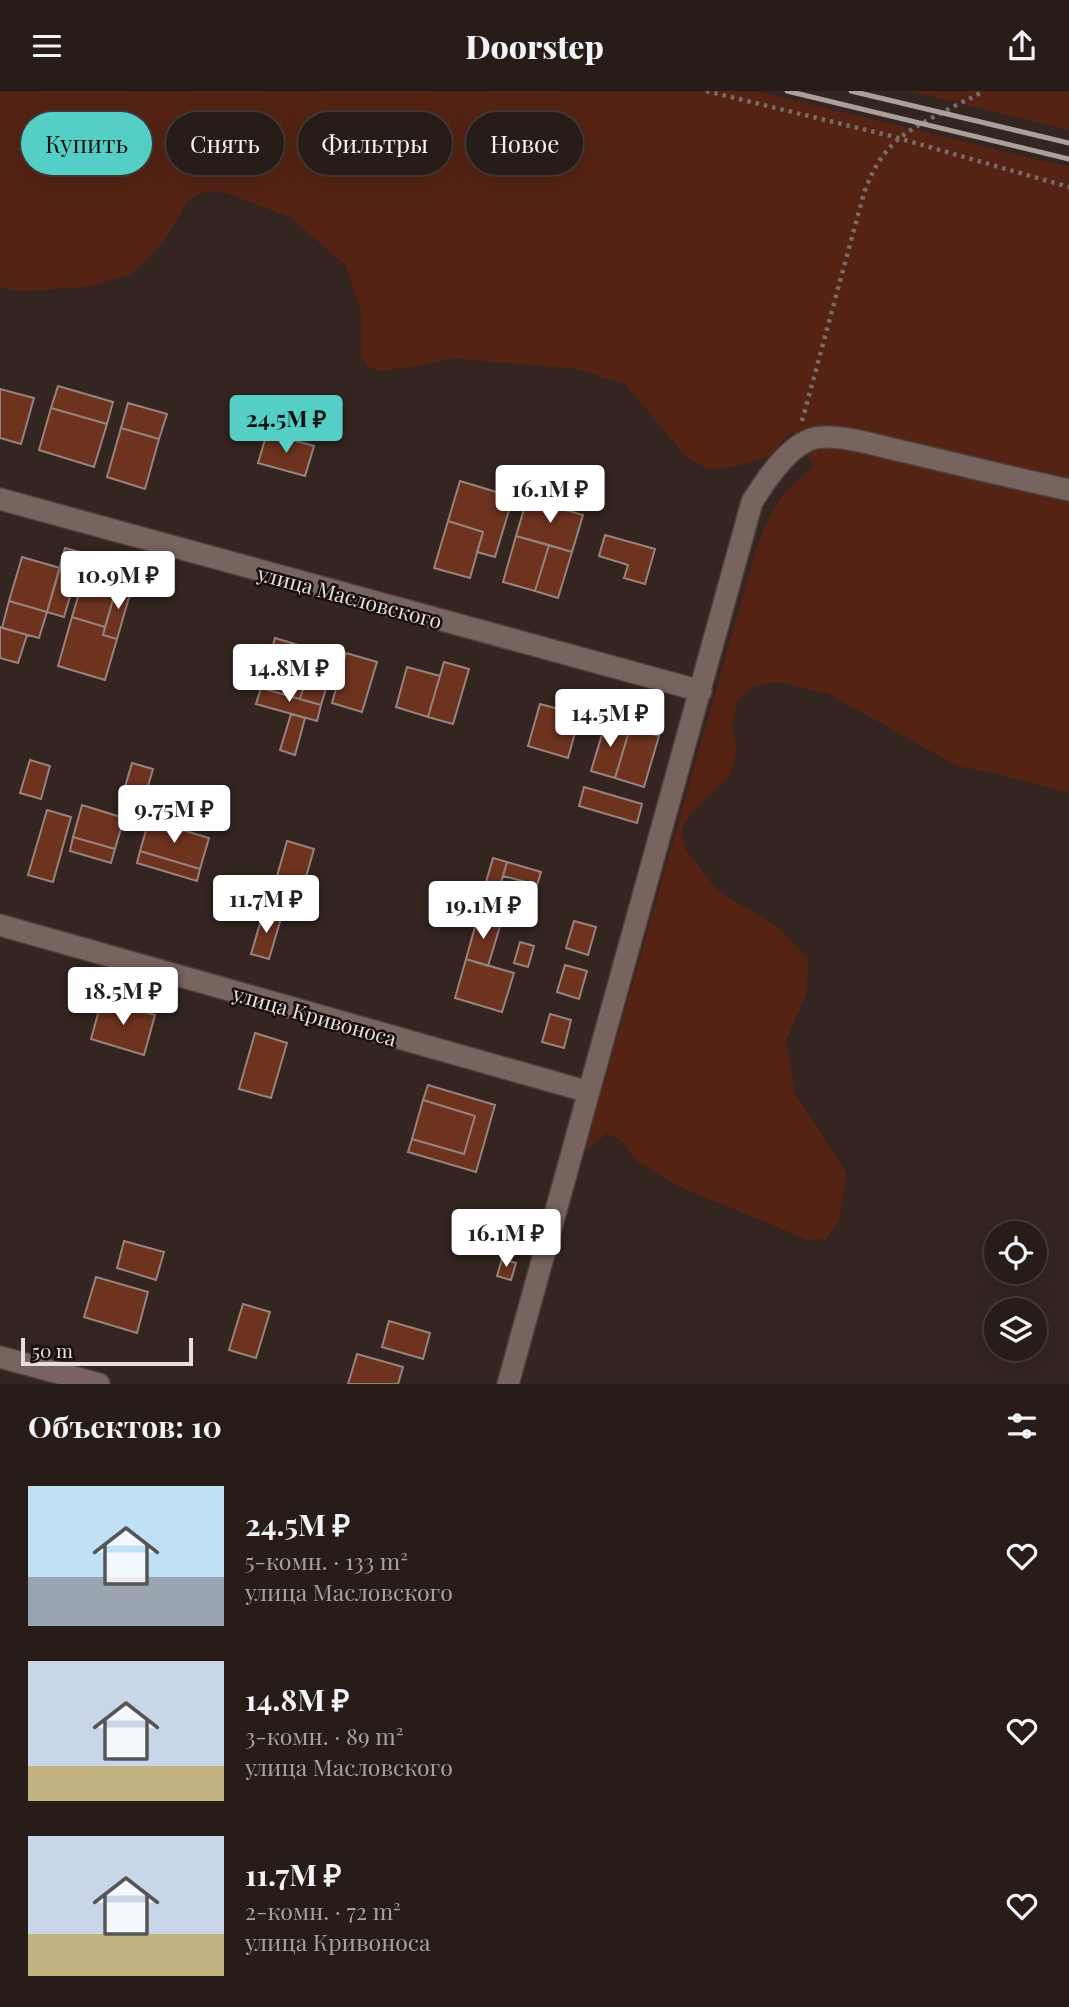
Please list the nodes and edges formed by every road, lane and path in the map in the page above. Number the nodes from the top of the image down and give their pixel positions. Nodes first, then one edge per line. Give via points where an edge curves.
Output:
1 (706, 91) edge
2 (983, 91) edge
3 (898, 138) junction
4 (1069, 187) edge
5 (795, 449) junction
6 (1069, 490) edge
7 (0, 499) edge
8 (701, 691) junction
9 (0, 925) edge
10 (589, 1092) junction
11 (0, 1357) edge
12 (99, 1384) edge
13 (508, 1384) edge

1 - 3 path
2 - 3 path
3 - 4 path
3 - 5 path via 873,169 864,193
5 - 6 street via 814,438 835,438
5 - 8 street via 770,473 752,502
7 - 8 street, улица Масловского
8 - 10 street
9 - 10 street, улица Кривоноса
10 - 13 street
11 - 12 street

